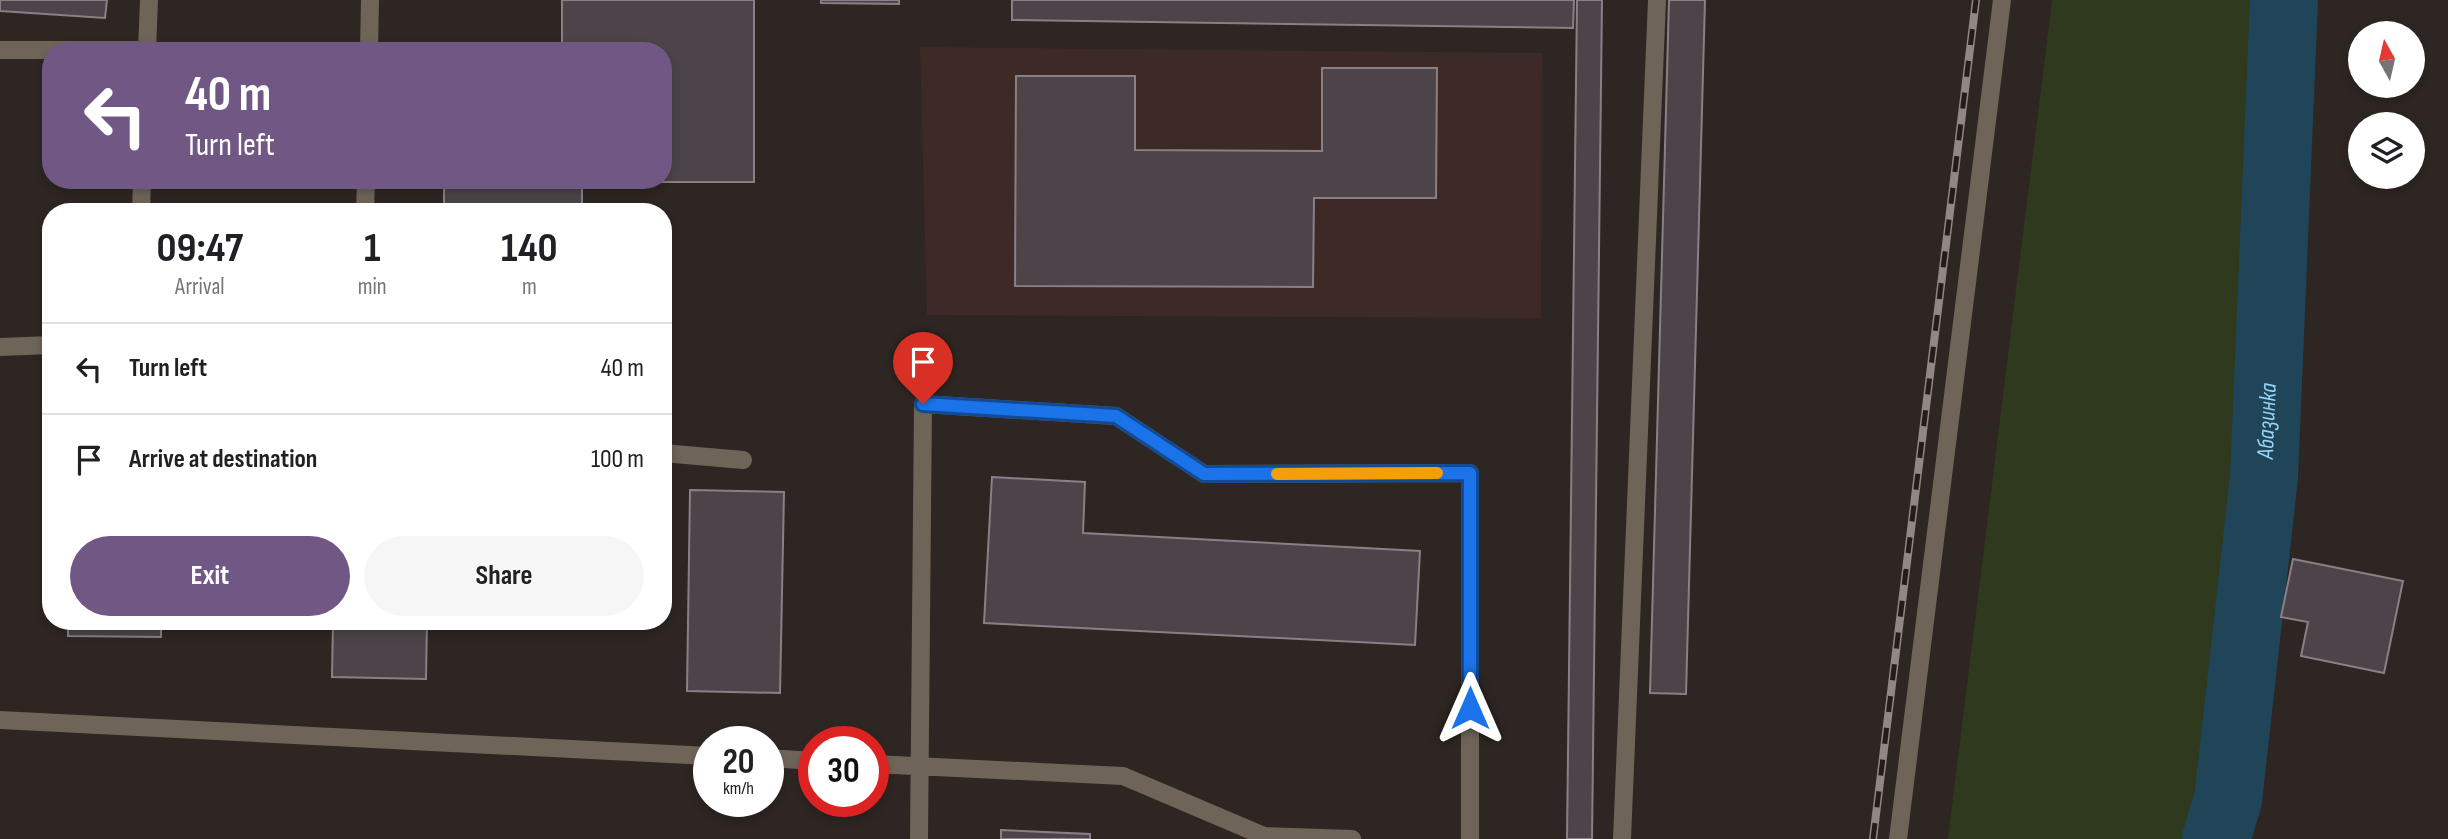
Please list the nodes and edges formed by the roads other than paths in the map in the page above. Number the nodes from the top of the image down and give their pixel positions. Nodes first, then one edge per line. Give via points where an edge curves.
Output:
1 (149, 0) edge
2 (370, 0) edge
3 (1657, 0) edge
4 (2002, 0) edge
5 (147, 42) edge
6 (369, 42) edge
7 (0, 50) edge
8 (42, 50) edge
9 (42, 345) edge
10 (0, 346) edge
11 (672, 454) edge
12 (743, 460) dead end
13 (0, 720) edge
14 (693, 754) edge
15 (889, 765) edge
16 (920, 766) junction
17 (919, 839) edge
18 (1352, 839) edge
19 (1470, 839) edge
20 (1622, 839) edge
21 (1898, 839) edge

1 - 5 street
2 - 6 street
3 - 20 street
4 - 21 street
7 - 8 street
9 - 10 street
11 - 12 street
13 - 14 street
15 - 16 street
16 - 17 street
16 - 18 street via 1123,776 1264,836
16 - 19 street via 923,404 1116,416 1204,474 1470,473

